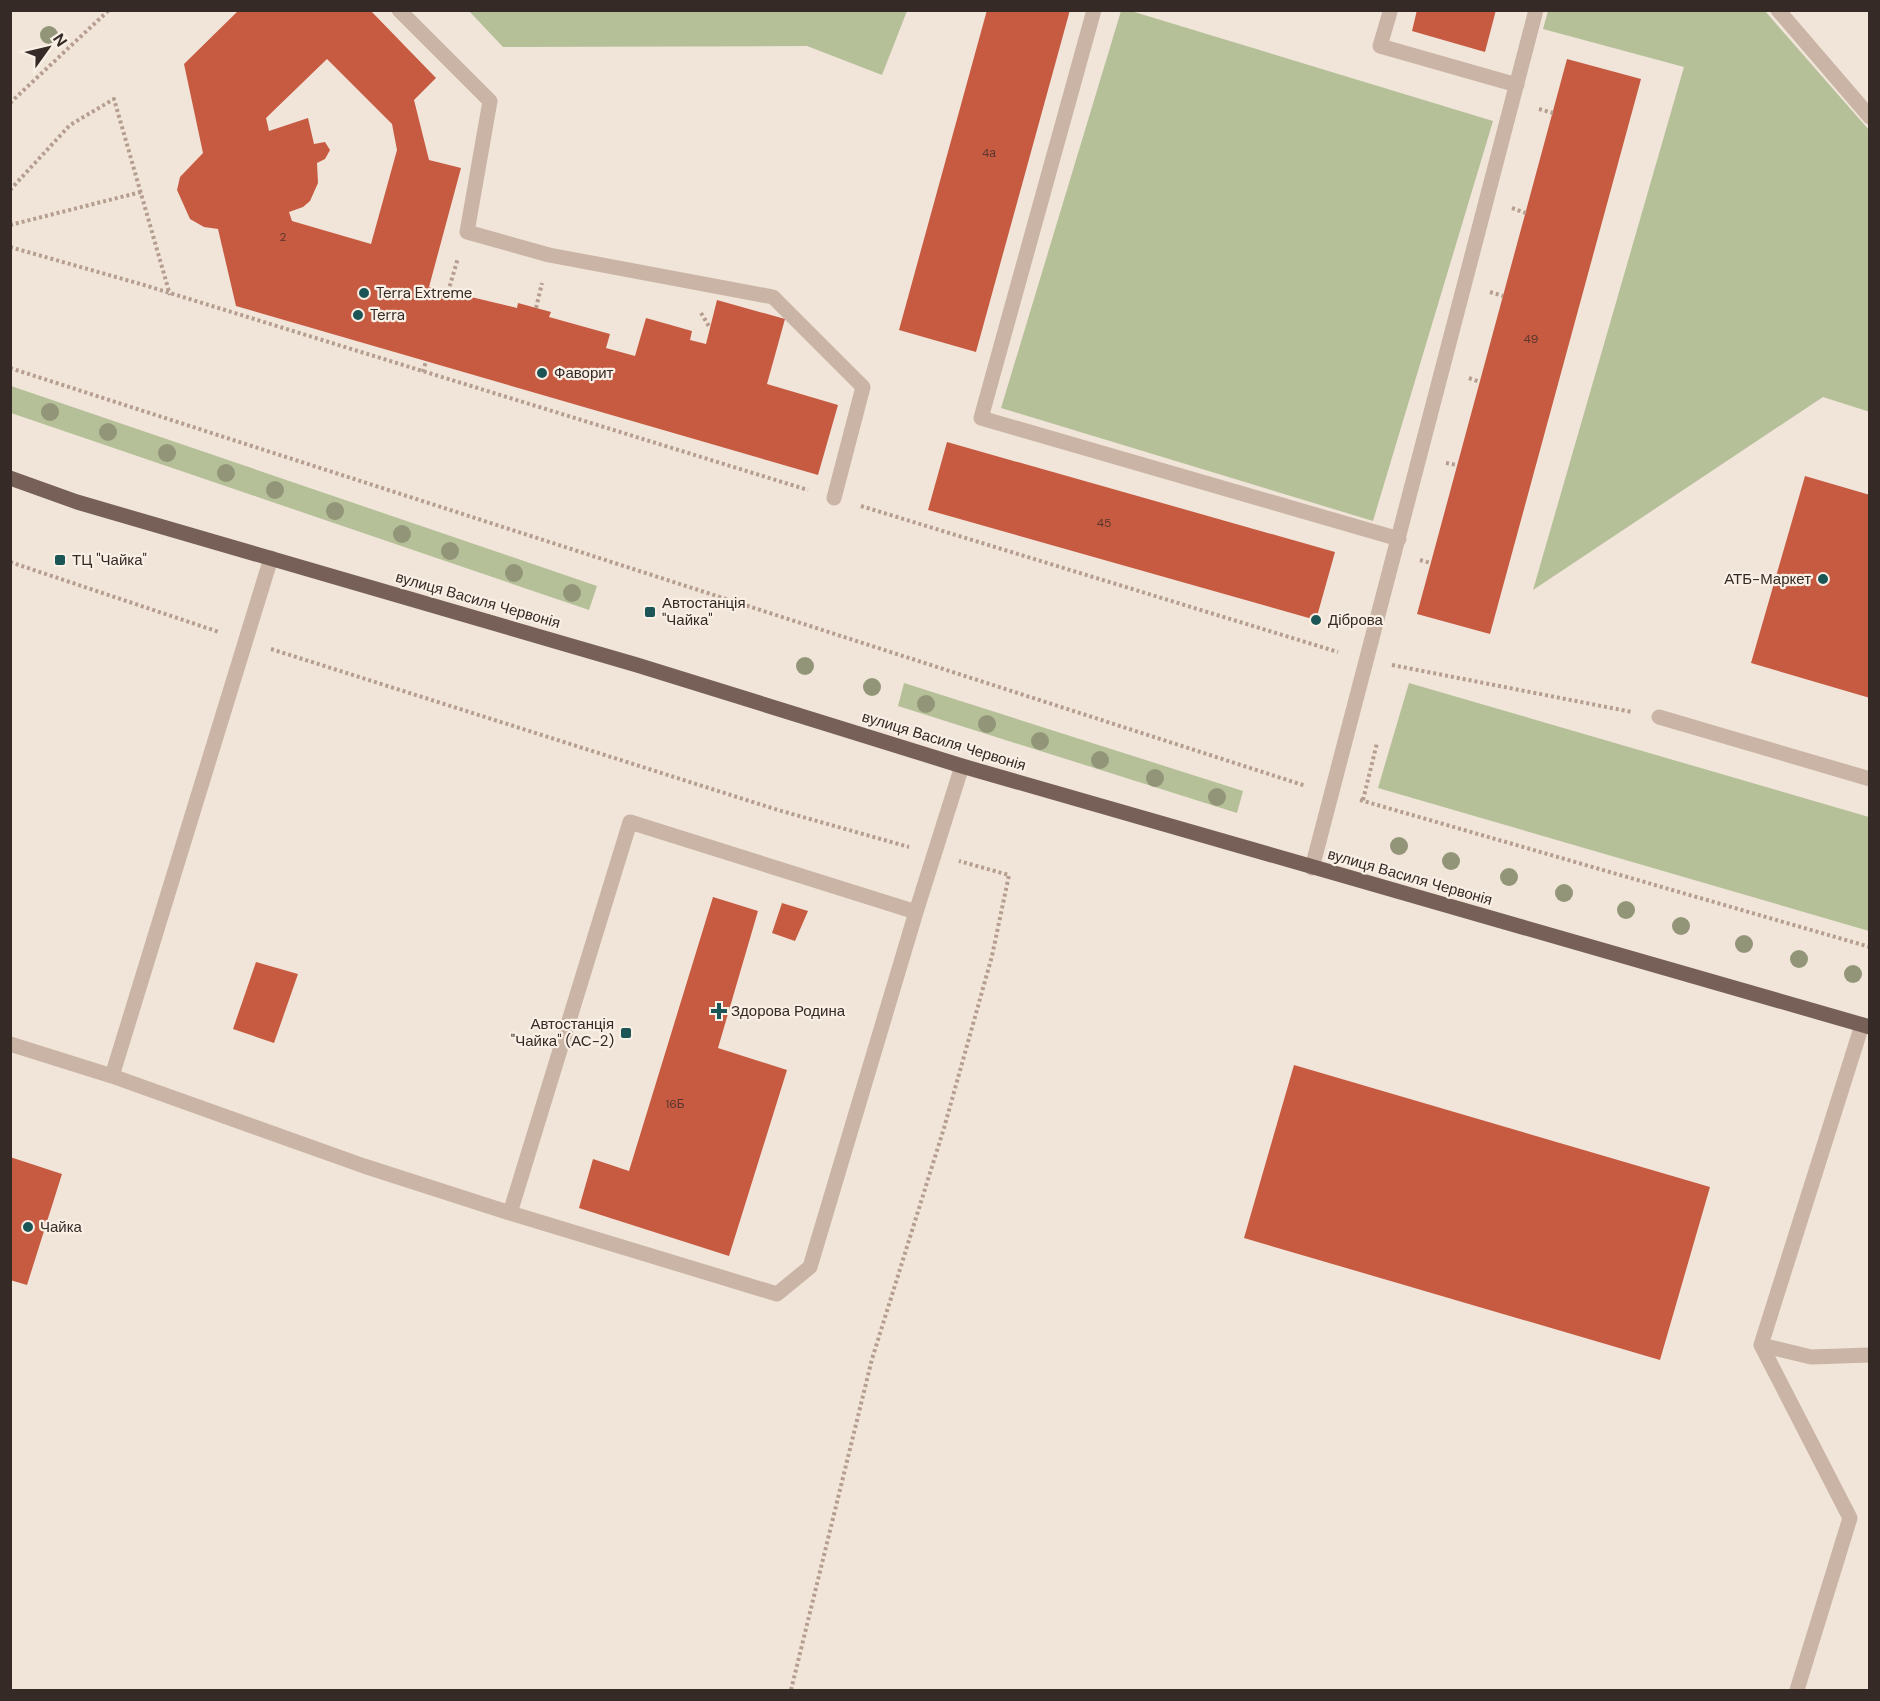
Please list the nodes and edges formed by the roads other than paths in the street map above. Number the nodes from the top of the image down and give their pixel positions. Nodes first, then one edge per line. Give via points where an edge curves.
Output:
1 (399, 10) edge
2 (1094, 10) edge
3 (1536, 10) edge
4 (1778, 10) edge
5 (1388, 11) edge
6 (1517, 85) junction
7 (1869, 117) edge
8 (10, 478) edge
9 (834, 498) road end
10 (1399, 539) junction
11 (271, 558) junction
12 (1659, 717) road end
13 (962, 766) junction
14 (1869, 779) edge
15 (1312, 868) junction
16 (916, 912) junction
17 (1866, 1026) edge
18 (10, 1044) edge
19 (112, 1076) junction
20 (510, 1213) junction
21 (1761, 1345) junction
22 (1869, 1355) edge
23 (1797, 1690) edge

1 - 9 lane via 490,100 467,232 549,255 773,297 863,387
2 - 10 lane via 981,417
3 - 6 lane
4 - 7 lane
5 - 6 lane via 1380,46
6 - 10 lane
8 - 11 main road, вулиця Василя Червонія via 77,502
10 - 15 lane
11 - 13 main road, вулиця Василя Червонія via 637,665
11 - 19 lane
12 - 14 lane
13 - 15 main road, вулиця Василя Червонія
13 - 16 lane
15 - 17 main road, вулиця Василя Червонія
16 - 20 lane via 810,1267 777,1294
16 - 20 lane via 630,822
17 - 21 lane
18 - 19 lane
19 - 20 lane via 364,1166
21 - 22 lane via 1811,1357
21 - 23 lane via 1850,1518

